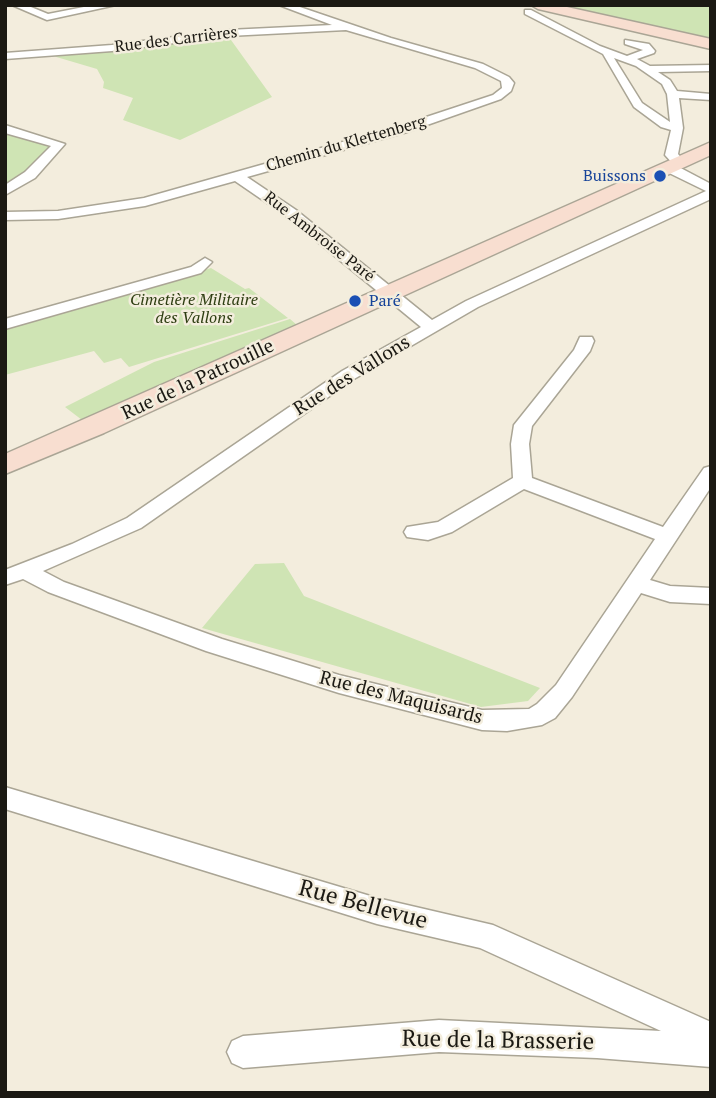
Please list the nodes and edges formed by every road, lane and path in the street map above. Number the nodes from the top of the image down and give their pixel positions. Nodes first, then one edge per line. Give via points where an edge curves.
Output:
1 (17, 5) edge
2 (111, 5) edge
3 (284, 5) edge
4 (540, 6) edge
5 (346, 27) junction
6 (629, 42) dead end
7 (711, 44) edge
8 (610, 54) junction
9 (5, 56) edge
10 (628, 60) junction
11 (711, 68) edge
12 (650, 69) junction
13 (673, 94) junction
14 (711, 97) edge
15 (677, 128) junction
16 (5, 130) edge
17 (711, 148) edge
18 (674, 164) junction
19 (237, 176) junction
20 (5, 191) edge
21 (711, 192) edge
22 (5, 216) edge
23 (205, 262) dead end
24 (389, 292) junction
25 (5, 324) edge
26 (431, 327) junction
27 (586, 341) dead end
28 (5, 465) edge
29 (711, 472) edge
30 (523, 481) junction
31 (414, 532) dead end
32 (666, 537) junction
33 (15, 574) edge
34 (637, 584) junction
35 (711, 596) edge
36 (5, 798) edge
37 (711, 1038) edge
38 (711, 1051) edge
39 (243, 1052) dead end

1 - 2 street via 47,17
3 - 5 street
4 - 7 street
4 - 8 street via 528,12
5 - 9 street, Rue des Carrières via 228,33
5 - 19 street, Chemin du Klettenberg via 479,66 505,79 507,89 430,120
6 - 10 street via 650,51
8 - 10 street
8 - 15 street via 607,56 638,105
10 - 12 street
11 - 12 street
12 - 13 street
13 - 14 street
13 - 15 street
15 - 18 street via 671,155
16 - 20 street via 59,144 30,175
17 - 18 street, Rue de la Patrouille
18 - 21 street
18 - 24 street, Rue de la Patrouille
19 - 22 street, Chemin du Klettenberg via 119,208
19 - 24 street, Rue Ambroise Paré
21 - 26 street, Rue des Vallons
23 - 25 street via 196,270
24 - 26 street, Rue Ambroise Paré
24 - 28 street, Rue de la Patrouille
26 - 33 street, Rue des Vallons via 348,375 134,523
27 - 30 street via 523,425
29 - 32 street, Rue des Maquisards
30 - 31 street via 445,527
30 - 32 street
32 - 34 street, Rue des Maquisards
33 - 34 street, Rue des Maquisards via 339,684 482,720 507,721 534,718 546,711
34 - 35 street via 670,594
36 - 37 street, Rue Bellevue via 377,911 483,935
38 - 39 street, Rue de la Brasserie via 439,1036

